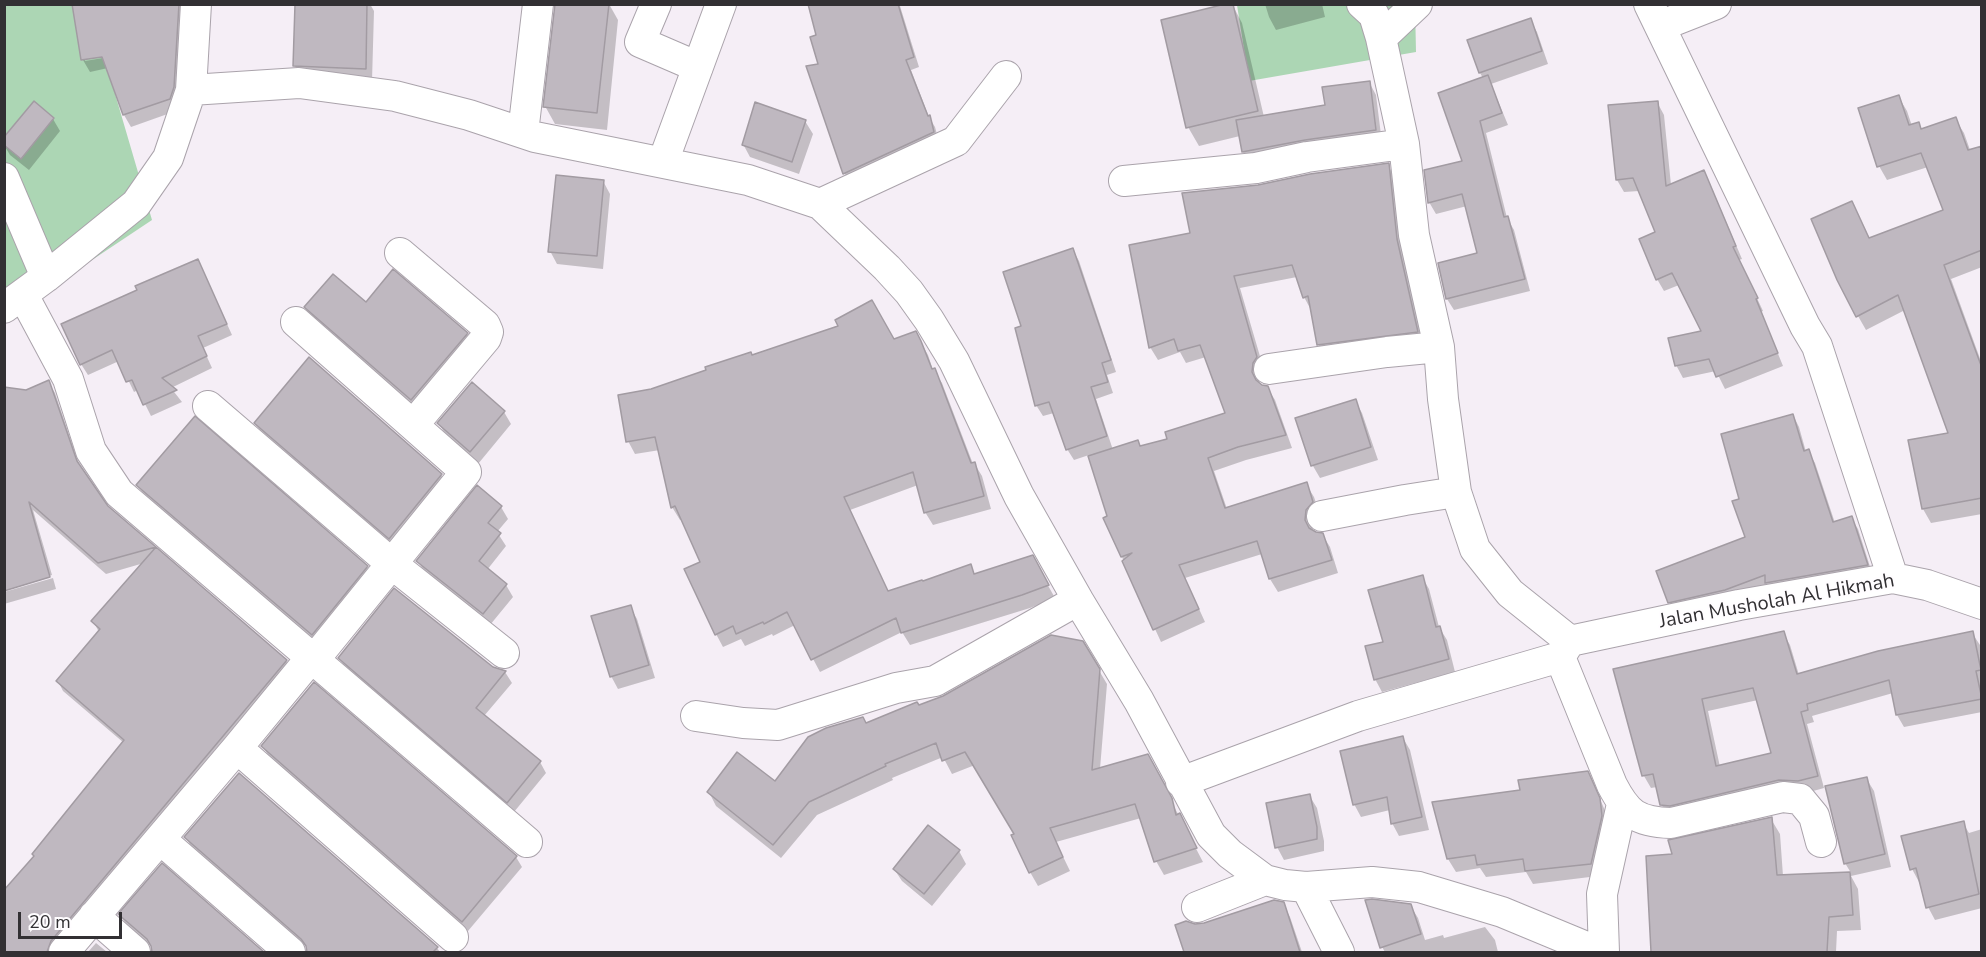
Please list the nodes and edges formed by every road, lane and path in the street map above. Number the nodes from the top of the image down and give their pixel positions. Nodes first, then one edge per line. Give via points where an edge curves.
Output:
1 (196, 4) edge
2 (538, 4) edge
3 (656, 4) edge
4 (721, 4) edge
5 (1362, 4) edge
6 (1418, 4) edge
7 (1716, 4) edge
8 (1655, 15) edge
9 (1381, 38) junction
10 (698, 67) junction
11 (1006, 76) dead end
12 (191, 90) junction
13 (524, 132) junction
14 (1404, 144) junction
15 (663, 162) junction
16 (4, 178) edge
17 (1124, 181) dead end
18 (820, 204) junction
19 (400, 253) dead end
20 (24, 293) edge
21 (296, 322) dead end
22 (1439, 347) junction
23 (1269, 369) dead end
24 (208, 406) dead end
25 (413, 425) junction
26 (1456, 492) junction
27 (1322, 516) dead end
28 (392, 564) junction
29 (1893, 578) junction
30 (1078, 600) junction
31 (1982, 604) edge
32 (1565, 649) junction
33 (504, 653) dead end
34 (312, 659) junction
35 (696, 716) dead end
36 (237, 748) junction
37 (1181, 782) junction
38 (1622, 804) junction
39 (160, 839) junction
40 (527, 842) dead end
41 (1821, 842) dead end
42 (1265, 880) junction
43 (1306, 887) junction
44 (1197, 907) dead end
45 (94, 916) junction
46 (453, 937) dead end
47 (64, 952) edge
48 (135, 952) edge
49 (290, 952) edge
50 (1339, 952) edge
51 (1594, 952) edge
52 (1604, 952) edge

1 - 12 street
2 - 13 street
3 - 10 street via 640,42
4 - 10 street
5 - 9 street via 1374,15
6 - 9 street
7 - 8 street
8 - 29 street via 1817,346
9 - 14 street
10 - 15 street
11 - 18 street via 956,141
12 - 13 street via 299,82 395,96
12 - 20 street via 168,158 136,204
13 - 15 street
14 - 17 street via 1256,168
14 - 22 street via 1414,235
15 - 18 street via 748,180
16 - 20 street
18 - 30 street via 894,276 929,320 954,361 1019,496
19 - 25 street via 485,325 488,332
20 - 34 street via 68,379 91,451 119,493
21 - 25 street
22 - 23 street
22 - 26 street
24 - 28 street
25 - 28 street via 466,472
26 - 27 street
26 - 32 street via 1475,549 1510,593
28 - 33 street
28 - 34 street
29 - 31 street, Jalan Musholah Al Hikmah
29 - 32 street, Jalan Musholah Al Hikmah via 1739,605
30 - 35 street via 935,681 896,688 778,725
30 - 37 street
32 - 37 street, Jalan Musholah Al Hikmah via 1358,716
32 - 38 street
34 - 36 street
34 - 40 street
36 - 39 street
36 - 46 street
37 - 42 street via 1211,835
38 - 41 street via 1643,819 1671,823 1783,797 1800,799 1814,816
38 - 52 street via 1602,894
39 - 45 street
39 - 49 street
42 - 43 street
42 - 44 street
43 - 50 street
43 - 51 street via 1372,882 1419,887 1502,912
45 - 47 street
45 - 48 street

